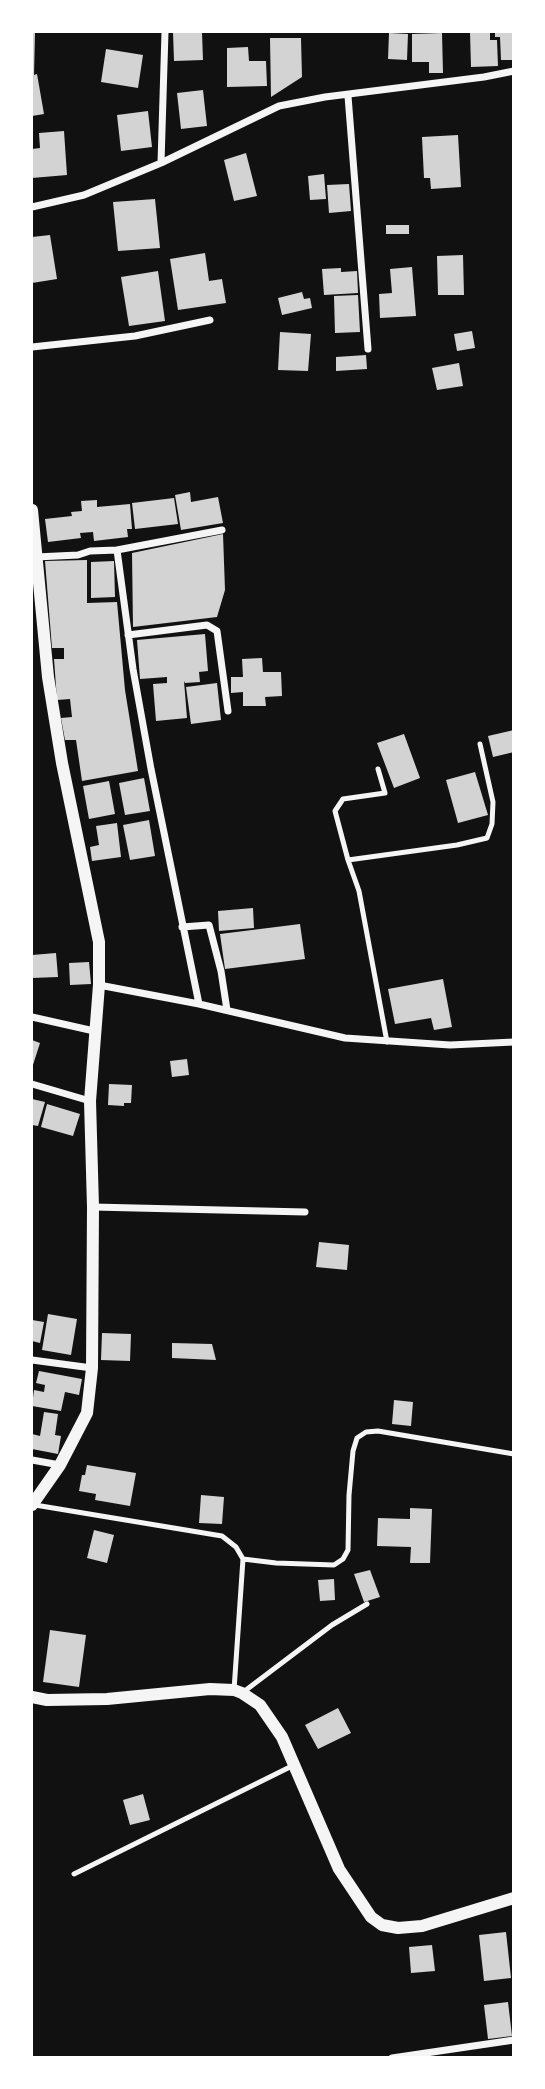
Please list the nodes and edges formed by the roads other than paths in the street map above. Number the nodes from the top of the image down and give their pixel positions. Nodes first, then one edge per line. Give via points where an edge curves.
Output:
1 (165, 32) edge
2 (513, 71) edge
3 (348, 96) junction
4 (161, 163) junction
5 (32, 206) edge
6 (210, 320) dead end
7 (32, 347) edge
8 (368, 349) dead end
9 (32, 510) edge
10 (222, 530) dead end
11 (117, 550) junction
12 (35, 557) junction
13 (34, 588) edge
14 (128, 635) junction
15 (228, 711) dead end
16 (480, 744) dead end
17 (378, 769) dead end
18 (348, 860) junction
19 (182, 927) junction
20 (99, 985) junction
21 (199, 1004) junction
22 (227, 1010) junction
23 (32, 1017) edge
24 (94, 1031) junction
25 (387, 1042) junction
26 (513, 1042) edge
27 (32, 1084) edge
28 (90, 1101) junction
29 (93, 1207) junction
30 (305, 1212) dead end
31 (32, 1360) edge
32 (92, 1368) junction
33 (513, 1454) edge
34 (32, 1461) edge
35 (60, 1465) junction
36 (32, 1505) edge
37 (243, 1559) junction
38 (367, 1604) dead end
39 (238, 1692) junction
40 (32, 1697) edge
41 (294, 1765) junction
42 (74, 1874) dead end
43 (513, 1898) edge
44 (513, 2040) edge
45 (392, 2057) edge

1 - 4 street
2 - 3 street
3 - 4 street via 279,106
3 - 8 street
4 - 5 street via 84,195
6 - 7 street via 135,336
9 - 12 street
10 - 11 street
11 - 12 street
11 - 14 street
12 - 13 street
13 - 20 street via 62,764 99,942
14 - 15 street via 207,625 217,631
14 - 19 street
16 - 18 lane via 493,802 487,838
17 - 18 lane via 385,793 344,799 335,811
18 - 25 lane via 359,891
19 - 21 street
19 - 22 street via 209,925
20 - 21 street
20 - 24 street
21 - 22 street
22 - 25 street via 345,1038
23 - 24 street
24 - 28 street
25 - 26 street
27 - 28 street
28 - 29 street
29 - 30 street
29 - 32 street
31 - 32 street
32 - 35 street via 87,1413
33 - 37 lane via 366,1432 357,1438 353,1451 348,1550 343,1559 334,1565
34 - 35 street
35 - 36 street
36 - 37 lane via 222,1536
37 - 39 lane
38 - 39 lane
39 - 40 street via 210,1689 107,1699
39 - 41 street via 260,1705 270,1718
41 - 42 lane
41 - 43 street via 339,1869 370,1917 382,1925 422,1926
44 - 45 street

